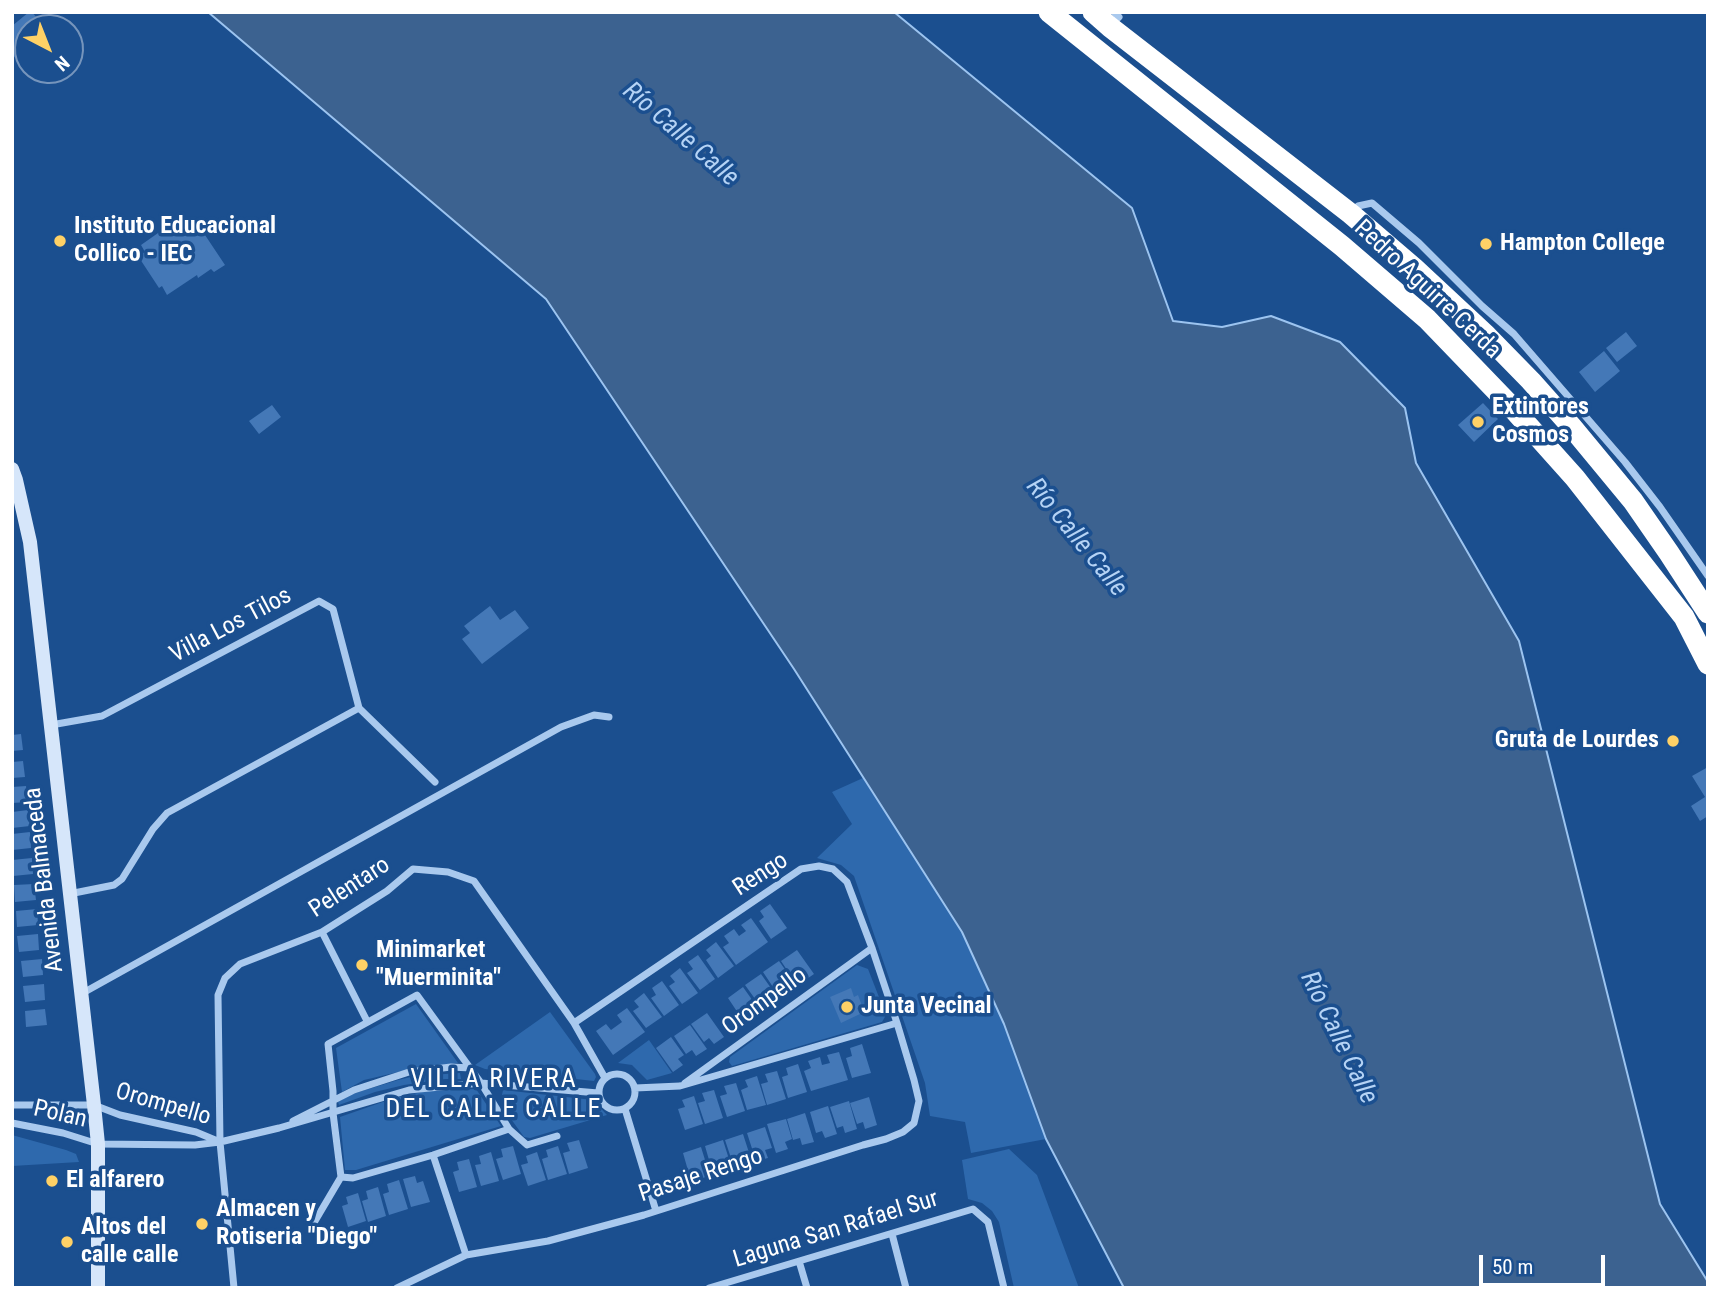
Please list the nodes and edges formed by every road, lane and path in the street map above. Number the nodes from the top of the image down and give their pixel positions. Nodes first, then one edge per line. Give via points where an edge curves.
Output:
1 (1049, 12) edge
2 (1093, 12) edge
3 (1112, 20) edge
4 (1351, 214) junction
5 (14, 477) edge
6 (1708, 576) edge
7 (1708, 613) edge
8 (1708, 664) edge
9 (359, 708) junction
10 (609, 717) dead end
11 (50, 725) junction
12 (435, 782) dead end
13 (69, 894) junction
14 (322, 932) junction
15 (872, 948) junction
16 (81, 994) junction
17 (367, 1021) junction
18 (574, 1023) junction
19 (897, 1023) junction
20 (471, 1068) junction
21 (605, 1078) junction
22 (481, 1083) junction
23 (680, 1086) junction
24 (635, 1088) junction
25 (598, 1093) junction
26 (334, 1099) junction
27 (12, 1105) edge
28 (94, 1105) junction
29 (625, 1109) junction
30 (333, 1113) junction
31 (12, 1123) edge
32 (279, 1128) junction
33 (509, 1129) junction
34 (557, 1136) dead end
35 (220, 1142) junction
36 (98, 1144) junction
37 (433, 1155) junction
38 (341, 1177) junction
39 (656, 1211) junction
40 (315, 1221) dead end
41 (892, 1234) junction
42 (466, 1255) junction
43 (799, 1261) junction
44 (98, 1288) edge
45 (234, 1288) edge
46 (397, 1288) edge
47 (709, 1288) edge
48 (807, 1288) edge
49 (906, 1288) edge
50 (1004, 1288) edge

1 - 8 highway, Pedro Aguirre Cerda via 1427,319 1575,478 1684,617
2 - 3 highway, Pedro Aguirre Cerda
3 - 4 highway, Pedro Aguirre Cerda
4 - 6 street, Pedro Aguirre Cerda via 1358,206 1372,203 1514,334 1625,462
4 - 7 highway, Pedro Aguirre Cerda via 1414,268 1539,390 1633,501
5 - 11 main road, Avenida Balmaceda via 30,542
9 - 11 street, Villa Los Tilos via 333,609 319,601 102,716
9 - 12 street
9 - 13 street via 167,813 122,880
10 - 16 street via 594,715 561,727
11 - 13 main road, Avenida Balmaceda
13 - 16 main road, Avenida Balmaceda
14 - 17 street
14 - 18 street, Pelentaro via 414,869 447,872 474,881
14 - 35 street, Pelentaro via 240,964 225,978 218,995
15 - 18 street, Rengo via 848,882 834,869 801,869
15 - 19 street, Rengo
15 - 23 street, Orompello
16 - 28 main road, Avenida Balmaceda
17 - 20 street via 417,995
17 - 26 street via 328,1044
18 - 21 street, Pelentaro
19 - 23 street, Orompello
19 - 39 street, Pasaje Rengo via 919,1101 914,1123 903,1132
20 - 22 street
20 - 26 street, Orompello via 409,1072
21 - 24 street, Orompello via 625,1076
21 - 25 street
22 - 25 street, Orompello
22 - 30 street, Orompello via 409,1090
22 - 33 street
23 - 24 street, Orompello
24 - 29 street via 634,1101
25 - 29 street, Orompello via 607,1108
26 - 30 street
26 - 32 street, Orompello
27 - 28 street, Polan
28 - 35 street, Orompello
28 - 36 main road, Avenida Balmaceda
29 - 39 street
30 - 32 street, Orompello
30 - 38 street
31 - 36 street, Polan
32 - 35 street, Orompello
33 - 34 street via 527,1145
33 - 37 street
35 - 36 street, Orompello
35 - 45 street
36 - 44 main road, Avenida Balmaceda
37 - 38 street via 353,1178
37 - 42 street
38 - 40 street
39 - 42 street, Pasaje Rengo via 548,1241
41 - 43 street, Laguna San Rafael Sur
41 - 49 street
41 - 50 street, Laguna San Rafael Sur via 973,1209 988,1222
42 - 46 street, Pasaje Rengo
43 - 47 street, Laguna San Rafael Sur
43 - 48 street

